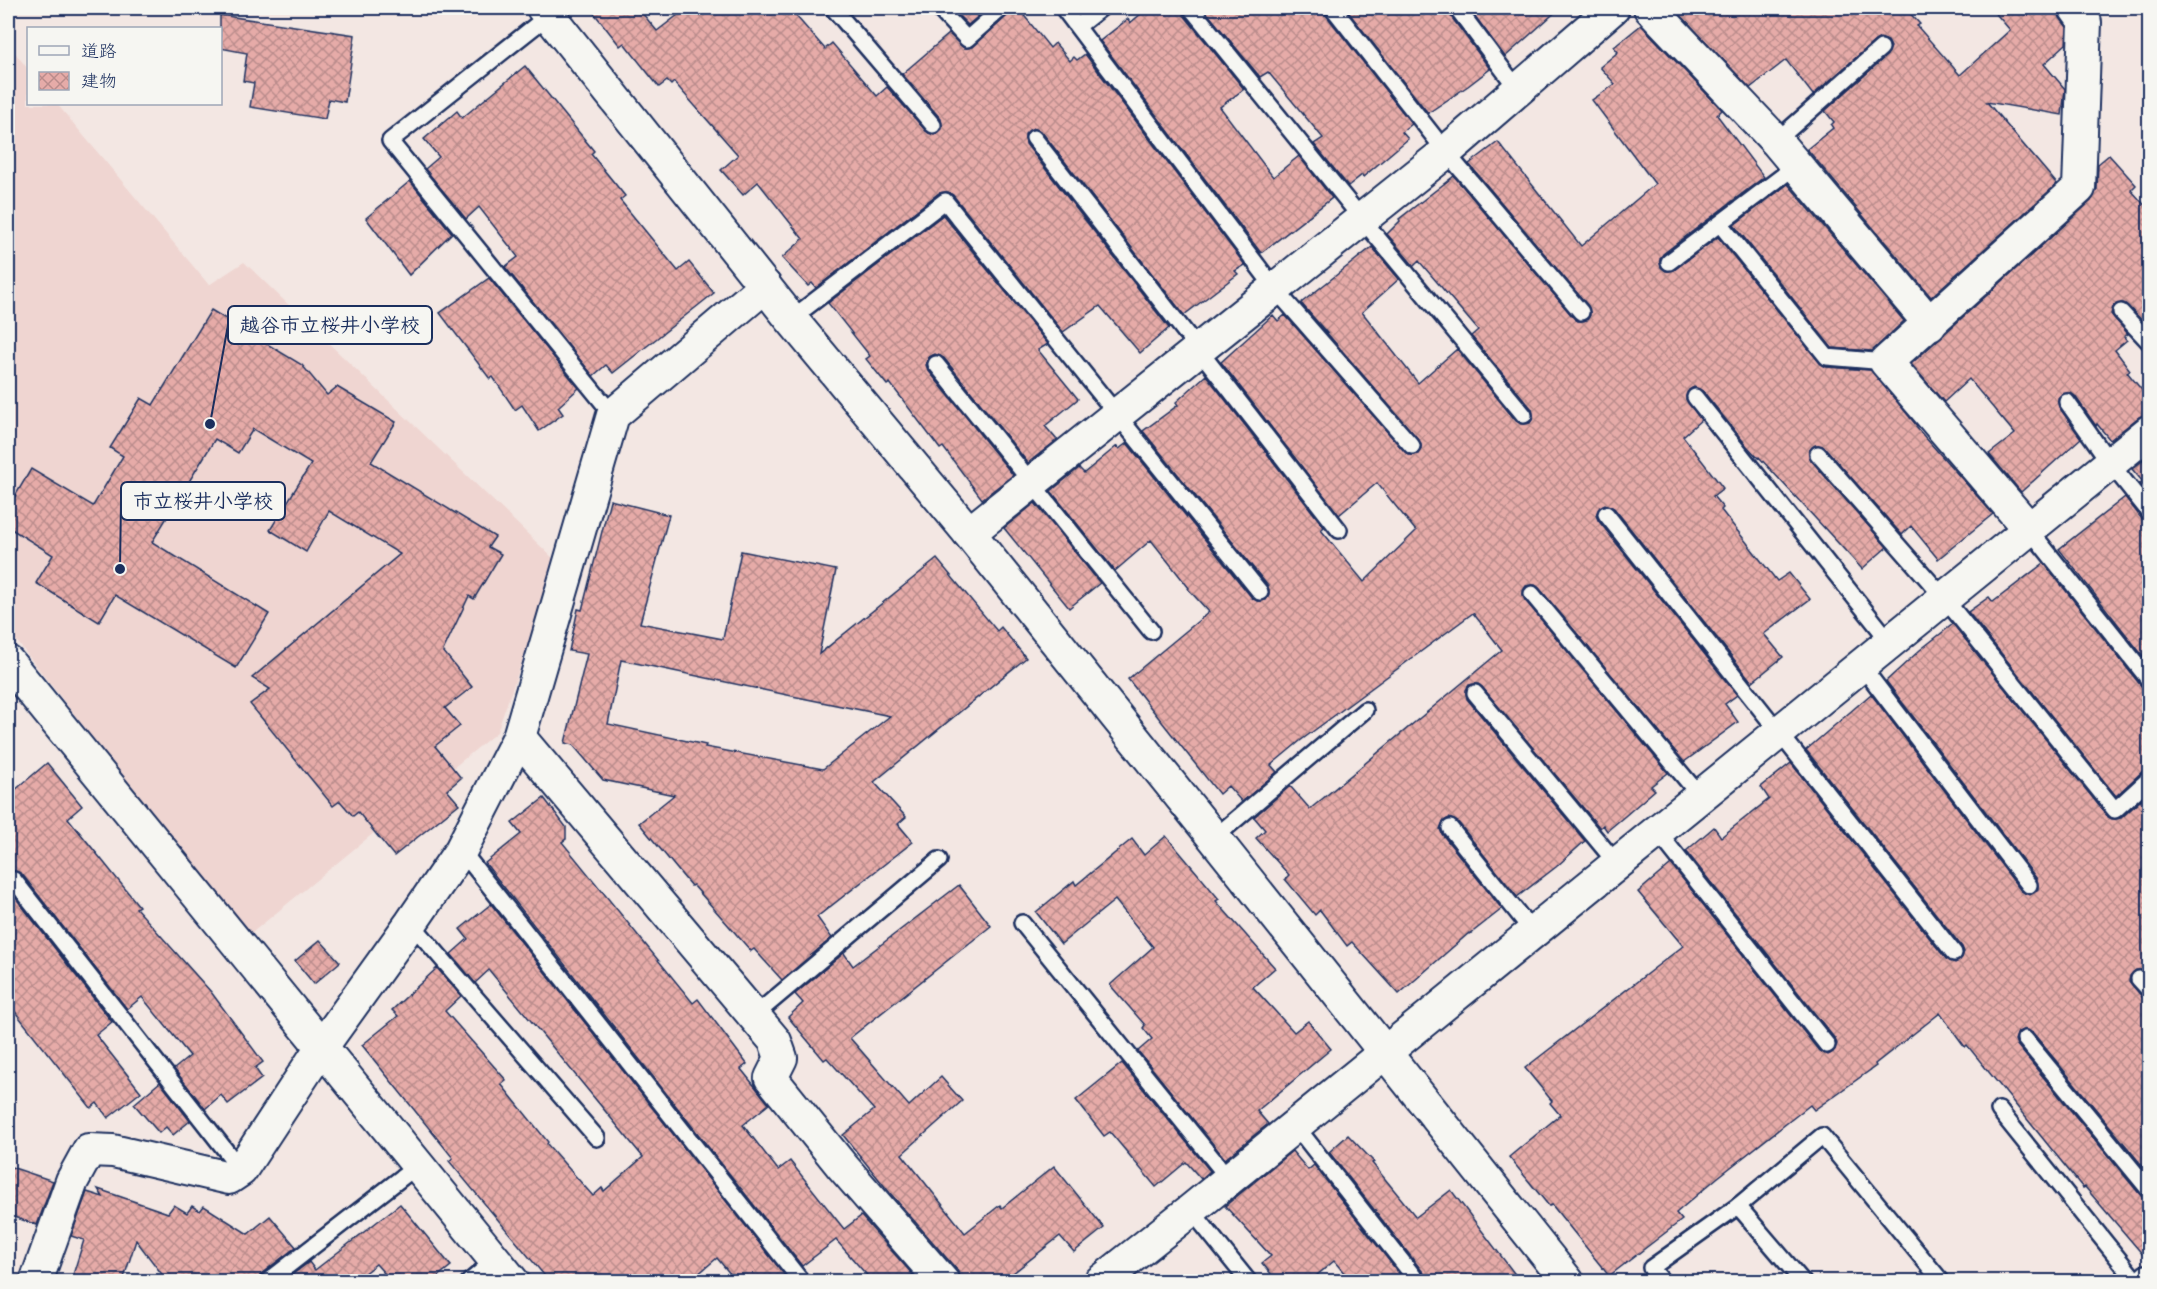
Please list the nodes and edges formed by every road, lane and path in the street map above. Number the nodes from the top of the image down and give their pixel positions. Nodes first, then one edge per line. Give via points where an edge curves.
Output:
1 (833, 8) edge
2 (938, 8) edge
3 (1002, 8) edge
4 (1064, 8) edge
5 (1101, 8) edge
6 (1191, 8) edge
7 (1333, 8) edge
8 (1457, 8) edge
9 (1614, 8) edge
10 (1650, 8) edge
11 (2075, 8) edge
12 (550, 10) edge
13 (1078, 26) junction
14 (1881, 48) dead end
15 (1519, 91) junction
16 (933, 125) dead end
17 (1034, 138) dead end
18 (1776, 141) junction
19 (1446, 152) junction
20 (1797, 165) junction
21 (1362, 219) junction
22 (1720, 224) junction
23 (1669, 262) dead end
24 (765, 286) junction
25 (1276, 290) junction
26 (1581, 312) dead end
27 (2121, 312) dead end
28 (791, 319) junction
29 (1930, 324) junction
30 (2150, 343) edge
31 (1200, 349) junction
32 (1886, 362) junction
33 (936, 363) dead end
34 (1695, 397) dead end
35 (2067, 402) dead end
36 (1118, 414) junction
37 (613, 415) junction
38 (1524, 415) dead end
39 (2150, 431) edge
40 (1412, 446) dead end
41 (1818, 454) dead end
42 (2110, 463) junction
43 (1033, 482) junction
44 (2150, 513) edge
45 (1606, 514) dead end
46 (2030, 529) junction
47 (1339, 530) dead end
48 (969, 533) junction
49 (1260, 592) dead end
50 (1532, 594) dead end
51 (1944, 598) junction
52 (1151, 631) dead end
53 (1890, 642) junction
54 (8, 662) edge
55 (1862, 665) junction
56 (2150, 681) edge
57 (1475, 693) dead end
58 (1365, 710) dead end
59 (1779, 732) junction
60 (519, 737) junction
61 (2150, 778) edge
62 (1700, 796) junction
63 (1450, 828) dead end
64 (1658, 831) junction
65 (1214, 838) junction
66 (460, 850) junction
67 (939, 860) dead end
68 (1617, 864) junction
69 (14, 880) dead end
70 (2029, 885) dead end
71 (411, 923) junction
72 (1022, 923) dead end
73 (1533, 932) junction
74 (1954, 953) dead end
75 (2139, 979) dead end
76 (2150, 992) edge
77 (755, 1015) junction
78 (2025, 1039) dead end
79 (1827, 1045) dead end
80 (321, 1048) junction
81 (1386, 1051) junction
82 (1999, 1110) dead end
83 (1295, 1125) junction
84 (597, 1138) dead end
85 (418, 1165) junction
86 (241, 1170) junction
87 (1229, 1179) junction
88 (2150, 1191) edge
89 (1738, 1206) junction
90 (1191, 1210) junction
91 (504, 1271) edge
92 (36, 1281) edge
93 (267, 1281) edge
94 (469, 1281) edge
95 (802, 1281) edge
96 (943, 1281) edge
97 (1100, 1281) edge
98 (1249, 1281) edge
99 (1418, 1281) edge
100 (1568, 1281) edge
101 (1663, 1281) edge
102 (1803, 1281) edge
103 (1942, 1281) edge
104 (2137, 1281) edge

1 - 16 lane
2 - 3 lane via 967,39
4 - 13 lane
5 - 13 lane
6 - 21 lane
7 - 19 lane
8 - 15 lane
9 - 15 street
10 - 18 street
11 - 29 street via 2085,22 2079,188
12 - 24 street
12 - 37 lane via 390,141
13 - 25 lane
14 - 18 lane
15 - 19 street
17 - 31 lane
18 - 20 street
19 - 21 street
19 - 26 lane
20 - 22 lane
20 - 29 street
21 - 25 street
21 - 38 lane
22 - 23 lane
22 - 32 lane via 1827,357
24 - 28 street
24 - 37 street
25 - 31 street
25 - 40 lane
27 - 30 lane
28 - 36 lane via 945,201
28 - 48 street
29 - 32 street
31 - 36 street
31 - 47 lane
32 - 46 street
33 - 43 lane
34 - 53 lane
35 - 42 lane
36 - 43 street
36 - 49 lane
37 - 60 street
39 - 42 street
41 - 51 lane
42 - 44 lane
42 - 46 street
43 - 48 street
43 - 52 lane
45 - 59 lane
46 - 51 street
46 - 56 lane
48 - 65 street
50 - 62 lane
51 - 53 street
51 - 61 lane via 2115,810
53 - 55 street
54 - 80 street
55 - 59 street
55 - 70 lane
57 - 68 lane
58 - 65 lane
59 - 62 street
59 - 74 lane
60 - 66 street
60 - 77 street
62 - 64 street
63 - 73 lane
64 - 68 street
64 - 79 lane
65 - 81 street
66 - 71 street
66 - 95 lane
67 - 77 lane
68 - 73 street
69 - 86 lane
71 - 80 street
71 - 84 lane
72 - 87 lane
73 - 81 street
75 - 76 lane
77 - 96 street via 775,1041 781,1058 771,1078
78 - 88 lane
80 - 85 street
80 - 86 street
81 - 83 street
81 - 100 street
82 - 104 lane
83 - 87 street
83 - 99 lane
85 - 91 street
85 - 93 lane
86 - 92 street via 229,1178 113,1151 89,1150 72,1181
87 - 90 street
89 - 101 lane via 1651,1268
89 - 102 lane
89 - 103 lane via 1822,1136
90 - 97 street
90 - 98 lane
91 - 94 lane

